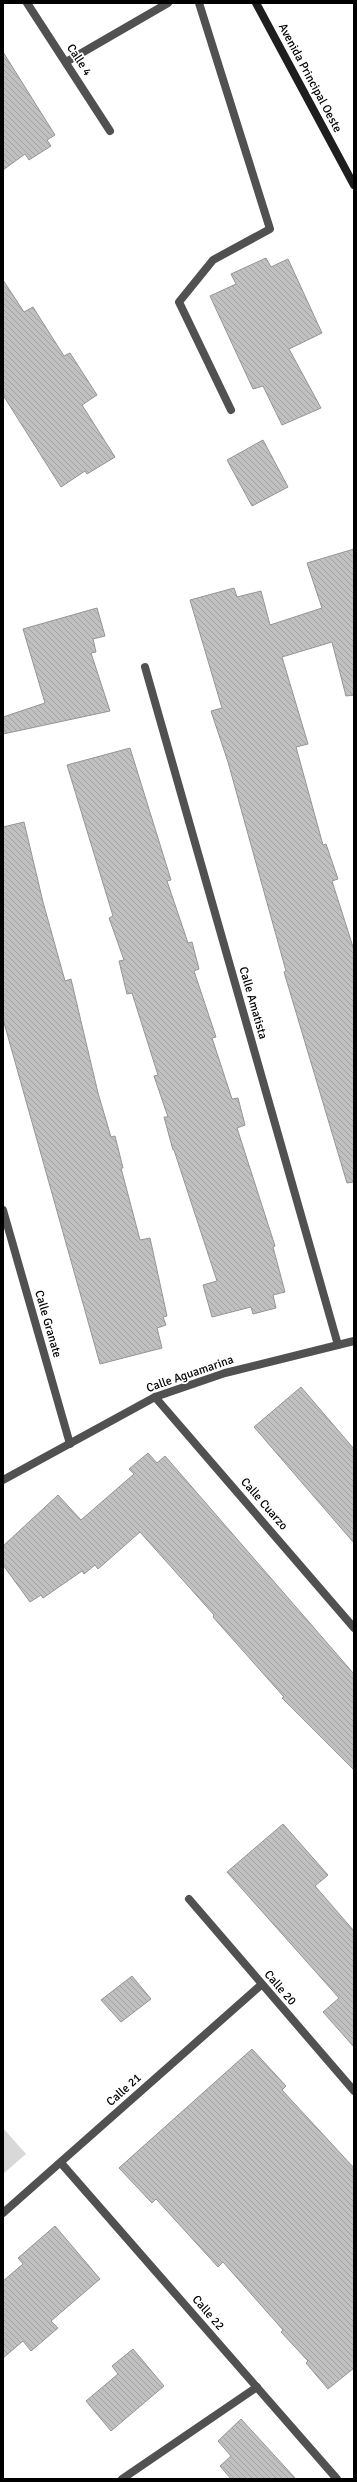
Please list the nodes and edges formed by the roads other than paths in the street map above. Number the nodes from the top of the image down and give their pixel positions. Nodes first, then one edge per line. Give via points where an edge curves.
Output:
1 (27, 3) edge
2 (168, 3) edge
3 (199, 3) edge
4 (256, 3) edge
5 (66, 62) junction
6 (110, 131) dead end
7 (354, 185) edge
8 (231, 410) dead end
9 (145, 667) dead end
10 (3, 1210) edge
11 (354, 1341) edge
12 (338, 1345) junction
13 (155, 1396) junction
14 (70, 1444) junction
15 (3, 1480) edge
16 (354, 1628) edge
17 (189, 1899) dead end
18 (261, 1985) junction
19 (354, 2091) edge
20 (60, 2163) junction
21 (3, 2213) edge
22 (257, 2387) junction
23 (122, 2479) edge
24 (337, 2479) edge

1 - 5 street, Calle 4
2 - 5 street
3 - 8 street via 270,228 213,260 179,302
4 - 7 main road, Avenida Principal Oeste
5 - 6 street, Calle 4
9 - 12 street, Calle Amatista
10 - 14 street, Calle Granate
11 - 12 street, Calle Aguamarina
12 - 13 street, Calle Aguamarina via 224,1373
13 - 14 street, Calle Aguamarina
13 - 16 street, Calle Cuarzo
14 - 15 street, Calle Aguamarina
17 - 18 street, Calle 20
18 - 19 street, Calle 20
18 - 20 street, Calle 21
20 - 21 street, Calle 21
20 - 22 street, Calle 22
22 - 23 street
22 - 24 street, Calle 22

